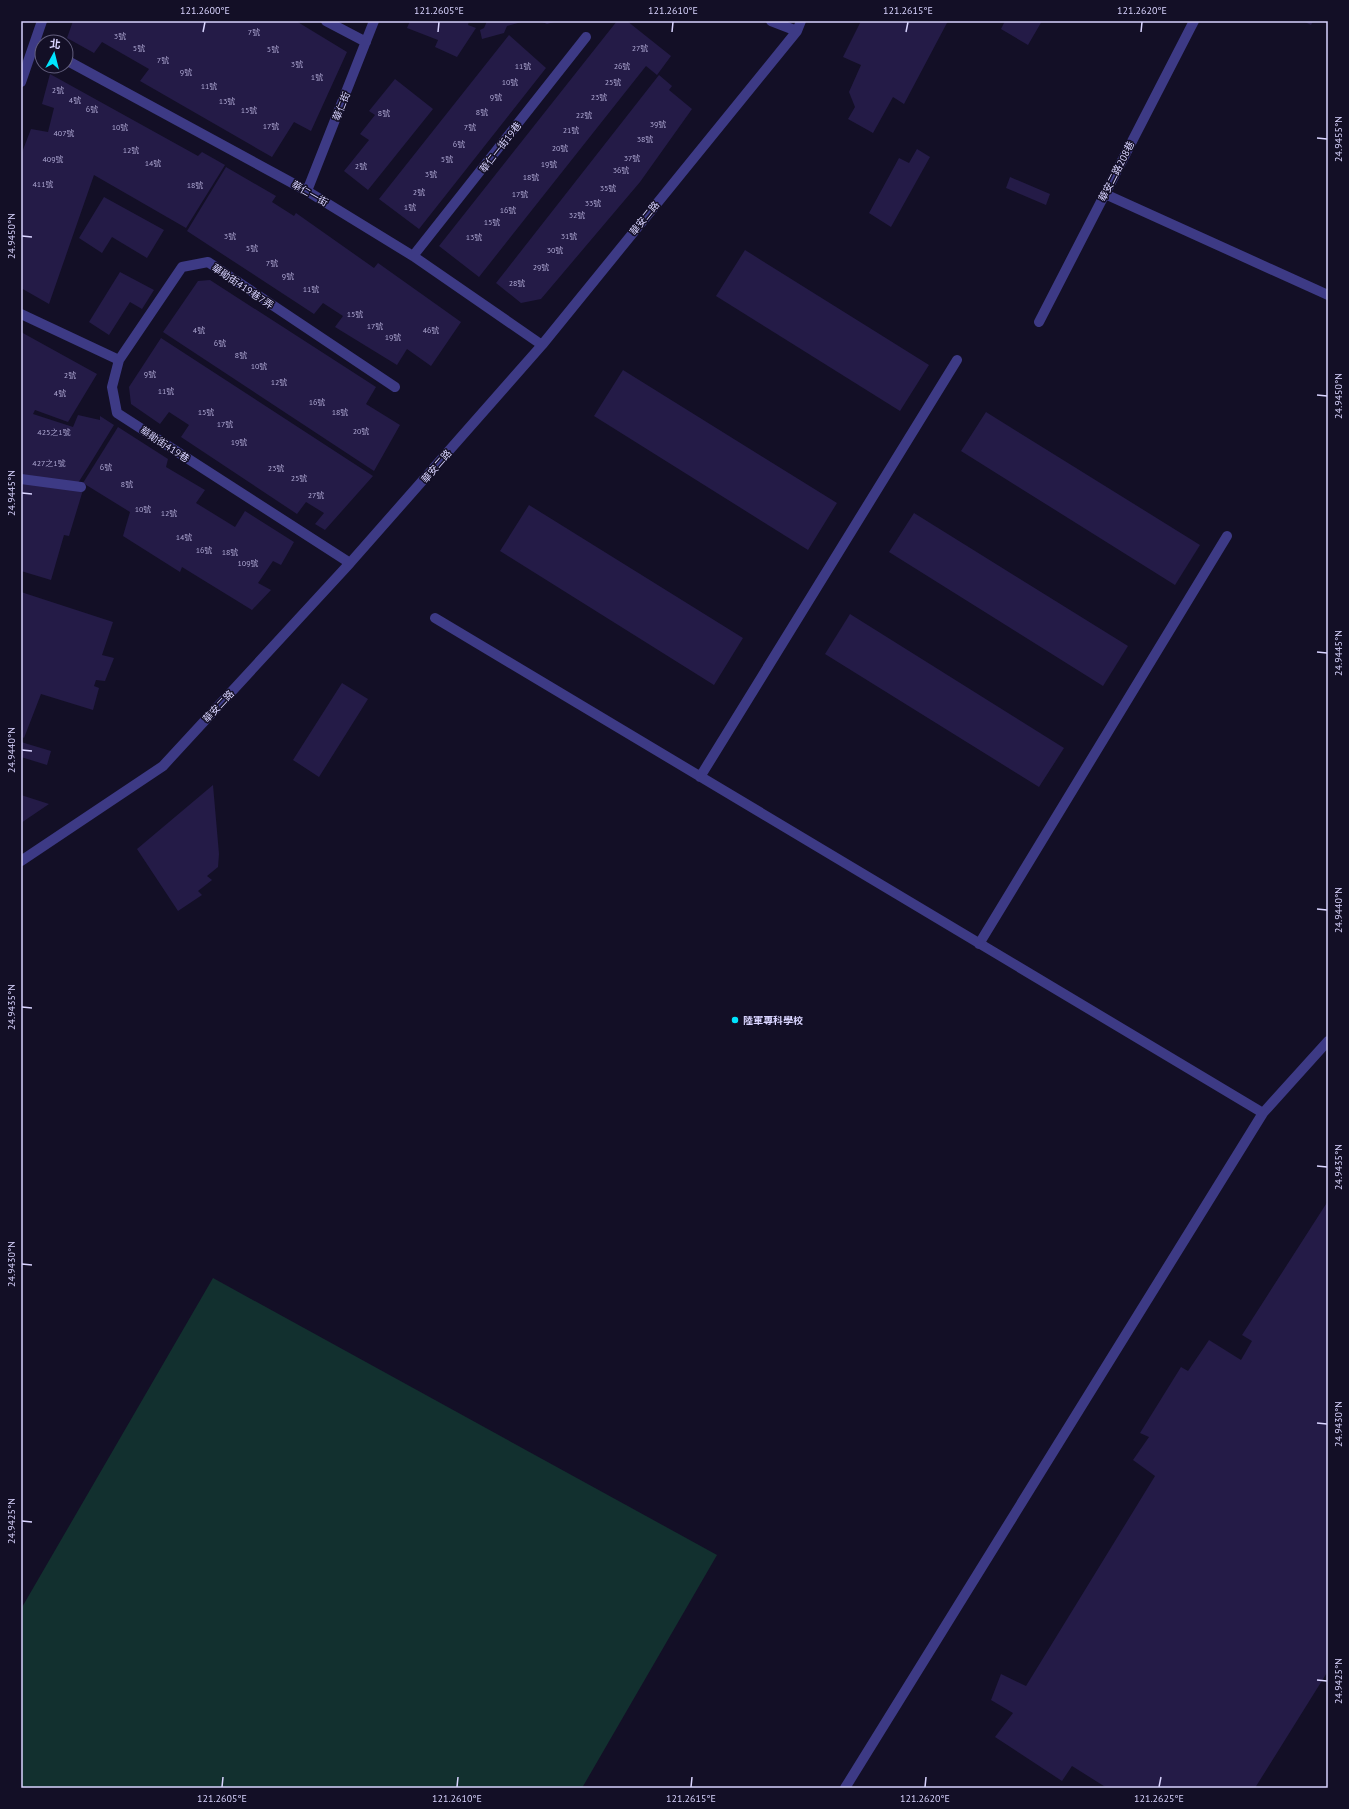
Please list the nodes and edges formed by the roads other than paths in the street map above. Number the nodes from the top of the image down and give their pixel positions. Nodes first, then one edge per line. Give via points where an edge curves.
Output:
1 (42, 21) edge
2 (326, 21) edge
3 (374, 21) edge
4 (771, 21) edge
5 (801, 21) edge
6 (1194, 21) edge
7 (797, 31) junction
8 (40, 34) edge
9 (586, 37) dead end
10 (366, 42) junction
11 (34, 54) edge
12 (74, 64) edge
13 (21, 82) edge
14 (307, 191) junction
15 (1105, 194) junction
16 (414, 256) junction
17 (1328, 295) edge
18 (21, 314) edge
19 (1038, 322) dead end
20 (542, 345) junction
21 (119, 360) junction
22 (957, 360) dead end
23 (395, 387) dead end
24 (21, 480) edge
25 (82, 487) dead end
26 (1227, 536) dead end
27 (350, 563) junction
28 (435, 618) dead end
29 (700, 777) junction
30 (21, 861) edge
31 (979, 944) junction
32 (1328, 1041) edge
33 (1263, 1113) junction
34 (845, 1788) edge

1 - 8 street
2 - 10 street
3 - 10 street, 華仁街
4 - 7 street
5 - 7 street, 華安二路
6 - 15 street, 華安二路208巷
7 - 20 street, 華安二路
9 - 16 street, 華仁一街19巷
10 - 14 street, 華仁街
11 - 13 street
12 - 14 street, 華仁一街
14 - 16 street, 華仁一街
15 - 17 street
15 - 19 street, 華安二路208巷
16 - 20 street, 華仁一街
18 - 21 street
20 - 27 street, 華安二路
21 - 23 street, 華勛街419巷7弄 via 182,267 208,262
21 - 27 street, 華勛街419巷 via 112,386 117,413
22 - 29 street
24 - 25 street
26 - 31 street
27 - 30 street, 華安二路 via 163,766
28 - 29 street
29 - 31 street
31 - 33 street
32 - 33 street
33 - 34 street

